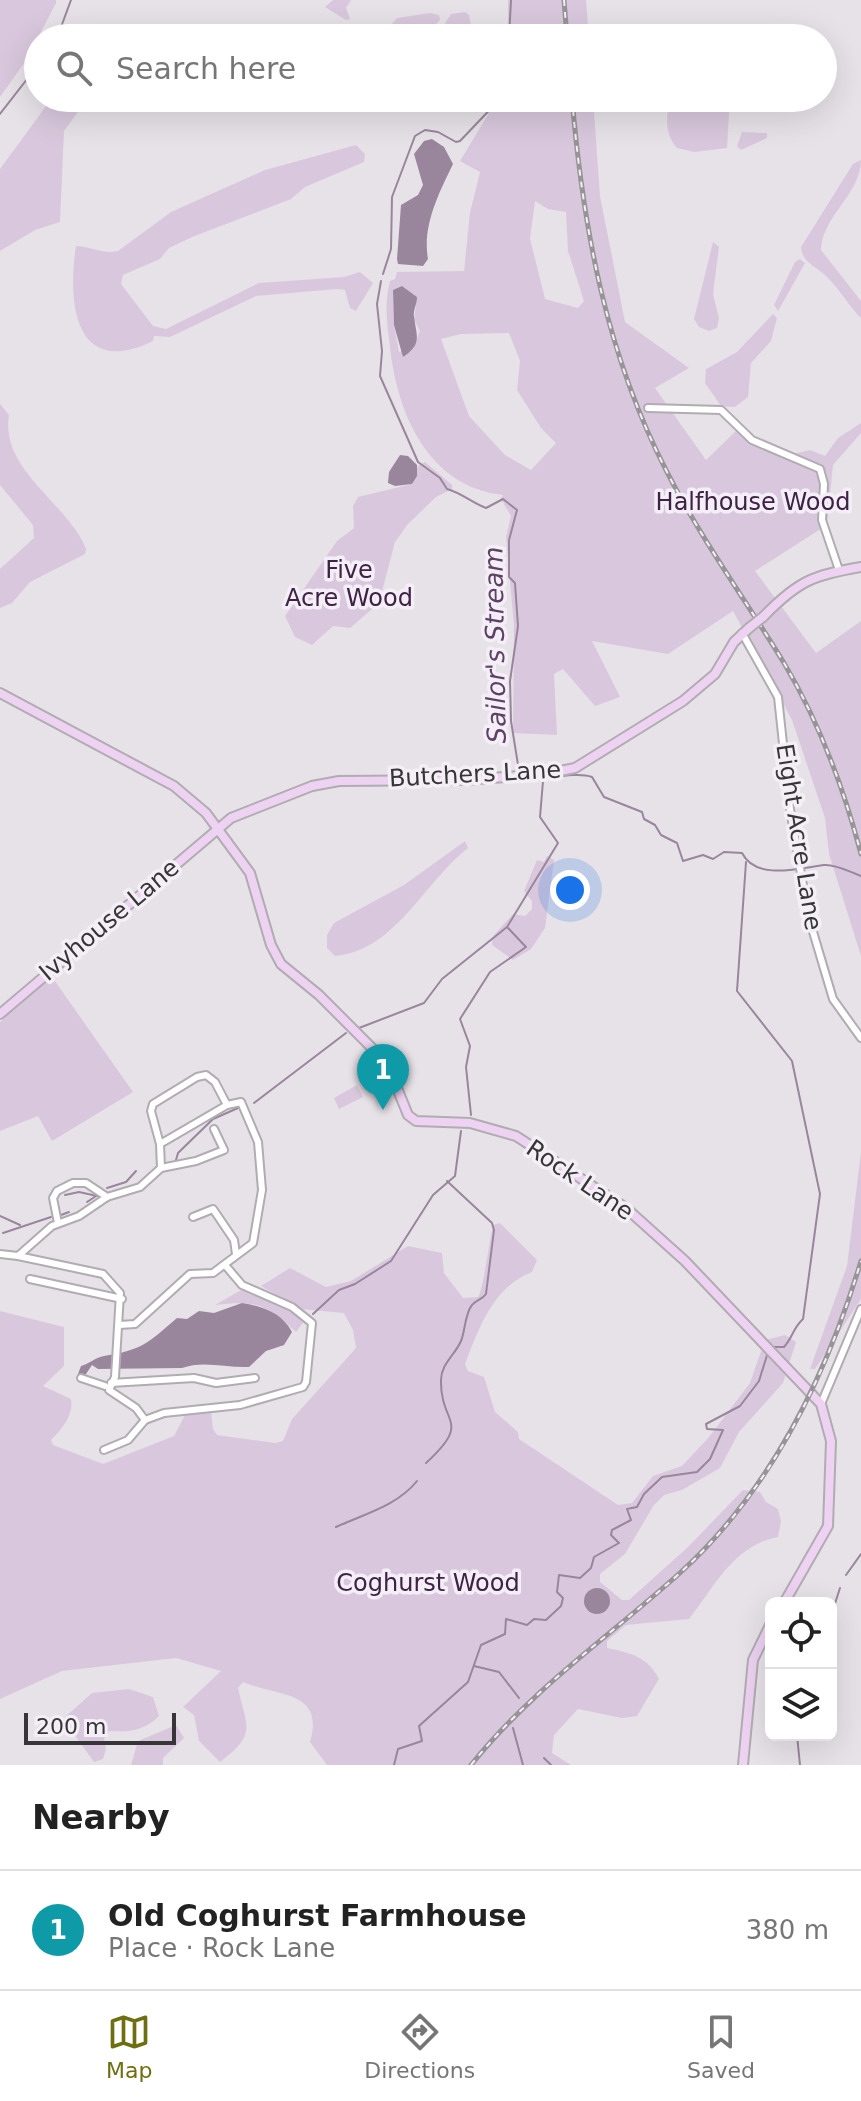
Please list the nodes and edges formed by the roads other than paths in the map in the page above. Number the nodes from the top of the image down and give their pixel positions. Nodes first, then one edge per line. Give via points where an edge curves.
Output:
1 (648, 408) dead end
2 (861, 567) edge
3 (839, 570) junction
4 (745, 631) junction
5 (0, 693) edge
6 (218, 827) junction
7 (0, 1014) edge
8 (861, 1038) edge
9 (227, 1105) junction
10 (214, 1129) dead end
11 (160, 1144) junction
12 (161, 1168) junction
13 (107, 1197) junction
14 (193, 1217) dead end
15 (58, 1223) junction
16 (0, 1254) edge
17 (236, 1254) junction
18 (18, 1256) junction
19 (225, 1265) junction
20 (30, 1279) dead end
21 (122, 1299) junction
22 (861, 1309) edge
23 (119, 1325) junction
24 (81, 1378) dead end
25 (255, 1378) dead end
26 (109, 1387) junction
27 (821, 1404) junction
28 (145, 1420) junction
29 (104, 1450) dead end
30 (787, 1597) edge
31 (765, 1635) edge
32 (743, 1765) edge

1 - 3 street via 721,410 752,440 820,469 822,520
2 - 3 street, Butchers Lane
3 - 4 street, Butchers Lane, bridge via 789,591
4 - 6 street, Butchers Lane via 715,674 683,701 575,768 430,781 339,781 251,807
4 - 8 street, Eight Acre Lane via 778,697 808,915 833,999
5 - 6 street via 174,786
6 - 7 street, Ivyhouse Lane
6 - 27 street, Rock Lane via 250,873 281,964 378,1054 408,1115 416,1121 470,1123 516,1136 550,1157 685,1261
9 - 11 street
9 - 11 street via 206,1075 177,1088 153,1104
9 - 17 street via 238,1101 258,1142 262,1197 253,1243
10 - 12 street via 224,1150
11 - 12 street
12 - 13 street via 140,1187
13 - 15 street
13 - 15 street via 86,1183 65,1187 53,1198
14 - 17 street via 213,1209 234,1240
15 - 18 street
16 - 18 street
17 - 19 street
18 - 21 street via 103,1274
19 - 23 street via 213,1273 190,1274 135,1324
19 - 28 street via 242,1285 292,1307 312,1323 303,1387
20 - 21 street
21 - 23 street
22 - 27 street
23 - 26 street
24 - 26 street
25 - 26 street
26 - 28 street
27 - 30 street via 831,1441 828,1526
28 - 29 street via 128,1440
31 - 32 street via 753,1660

